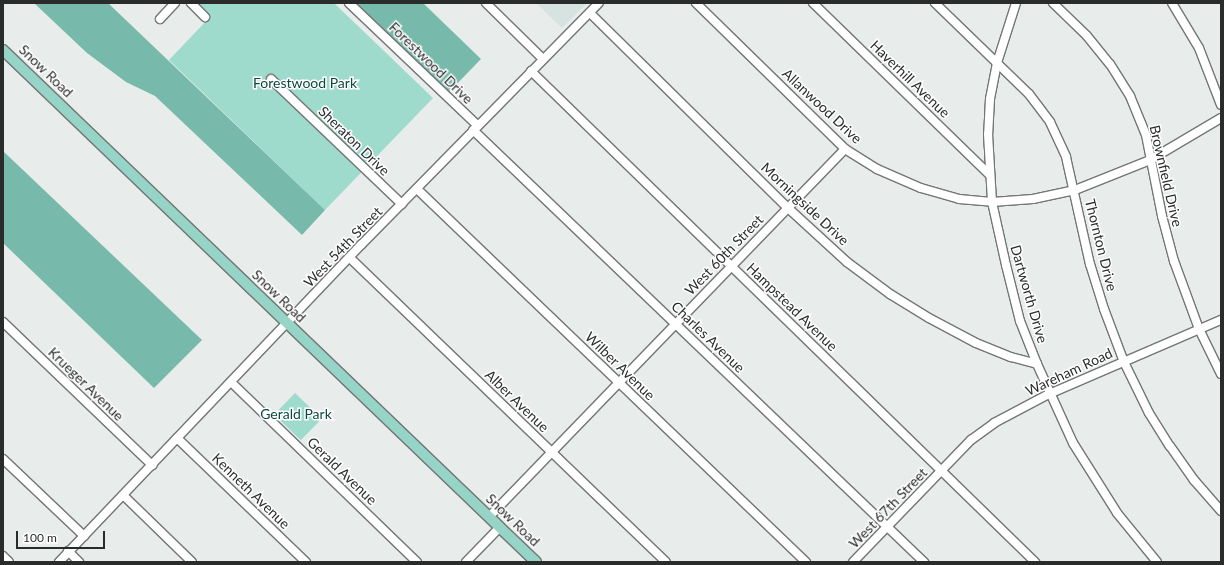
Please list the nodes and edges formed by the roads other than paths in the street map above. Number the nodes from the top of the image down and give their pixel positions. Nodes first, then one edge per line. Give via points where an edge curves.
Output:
1 (175, 3) edge
2 (191, 3) edge
3 (349, 3) edge
4 (486, 3) edge
5 (599, 3) edge
6 (696, 3) edge
7 (814, 3) edge
8 (935, 3) edge
9 (1016, 3) edge
10 (1053, 3) edge
11 (1172, 3) edge
12 (590, 13) junction
13 (205, 17) dead end
14 (160, 19) dead end
15 (3, 50) edge
16 (543, 59) junction
17 (997, 63) junction
18 (531, 71) junction
19 (271, 79) dead end
20 (1221, 105) edge
21 (1221, 118) edge
22 (476, 128) junction
23 (845, 149) junction
24 (1150, 160) junction
25 (989, 174) junction
26 (418, 189) junction
27 (1075, 190) junction
28 (992, 202) junction
29 (402, 204) junction
30 (788, 208) junction
31 (350, 258) junction
32 (732, 266) junction
33 (1221, 320) edge
34 (3, 322) edge
35 (288, 324) junction
36 (675, 324) junction
37 (1199, 330) junction
38 (1124, 362) junction
39 (1037, 364) junction
40 (1221, 374) edge
41 (231, 382) junction
42 (618, 382) junction
43 (1049, 394) junction
44 (177, 438) junction
45 (551, 452) junction
46 (3, 459) edge
47 (152, 465) junction
48 (941, 471) junction
49 (123, 495) junction
50 (1221, 511) edge
51 (490, 517) junction
52 (500, 527) junction
53 (887, 527) junction
54 (84, 536) junction
55 (68, 551) junction
56 (3, 556) edge
57 (9, 562) edge
58 (58, 562) edge
59 (79, 562) edge
60 (192, 562) edge
61 (306, 562) edge
62 (418, 562) edge
63 (466, 562) edge
64 (536, 562) edge
65 (666, 562) edge
66 (806, 562) edge
67 (853, 562) edge
68 (924, 562) edge
69 (1035, 562) edge
70 (1157, 562) edge

1 - 14 street
2 - 13 street
3 - 22 street, Forestwood Drive
4 - 16 street
5 - 12 street, West 54th Street
6 - 23 street, Allanwood Drive
7 - 25 street, Haverhill Avenue
8 - 17 street, Thornton Drive
9 - 17 street, Dartworth Drive
10 - 24 street, Brownfield Drive via 1091,41 1110,64 1130,96 1146,135
11 - 20 street via 1199,48
12 - 16 street, West 54th Street
12 - 30 street, Morningside Drive
15 - 35 main road, Snow Road
16 - 18 street, West 54th Street
17 - 25 street, Dartworth Drive via 990,99
17 - 27 street, Thornton Drive via 1029,94 1050,122 1066,157
18 - 22 street, West 54th Street
18 - 32 street, Hampstead Avenue
19 - 29 street, Sheraton Drive
21 - 24 street, Allanwood Drive
22 - 26 street, West 54th Street
22 - 36 street, Charles Avenue
23 - 28 street, Allanwood Drive via 877,168 921,188 959,199
23 - 30 street, West 60th Street
24 - 27 street, Allanwood Drive
24 - 37 street, Brownfield Drive via 1174,261
25 - 28 street, Dartworth Drive
26 - 29 street, West 54th Street
26 - 42 street, Wilber Avenue
27 - 28 street, Allanwood Drive via 1033,199
27 - 38 street, Thornton Drive via 1090,264
28 - 39 street, Dartworth Drive via 1020,321
29 - 31 street, West 54th Street
30 - 32 street, West 60th Street
30 - 39 street, Morningside Drive via 847,262 890,294 976,343
31 - 35 street, West 54th Street
31 - 45 street, Alber Avenue
32 - 36 street, West 60th Street
32 - 48 street, Hampstead Avenue
33 - 37 street, Wareham Road
34 - 47 street, Krueger Avenue
35 - 41 street, West 54th Street
35 - 51 main road, Snow Road
36 - 42 street, West 60th Street
36 - 53 street, Charles Avenue
37 - 38 street, Wareham Road
37 - 40 street, Brownfield Drive
38 - 43 street, Wareham Road
38 - 50 street, Thornton Drive via 1149,413 1170,446 1194,480
39 - 43 street, Dartworth Drive
41 - 44 street, West 54th Street
41 - 62 street, Gerald Avenue
42 - 45 street, West 60th Street
42 - 66 street, Wilber Avenue
43 - 48 street, Wareham Road via 994,423 971,440
43 - 70 street, Dartworth Drive via 1091,475 1117,513
44 - 47 street, West 54th Street
44 - 61 street, Kenneth Avenue
45 - 51 street, West 60th Street
45 - 65 street, Alber Avenue
46 - 54 street
47 - 49 street, West 54th Street
48 - 53 street, West 67th Street
48 - 69 street, Hampstead Avenue
49 - 54 street, West 54th Street
49 - 60 street
51 - 52 main road, Snow Road
52 - 63 street
52 - 64 main road, Snow Road
53 - 67 street, West 67th Street
53 - 68 street, Charles Avenue
54 - 55 street, West 54th Street
55 - 58 street, West 54th Street
55 - 59 street
56 - 57 street

